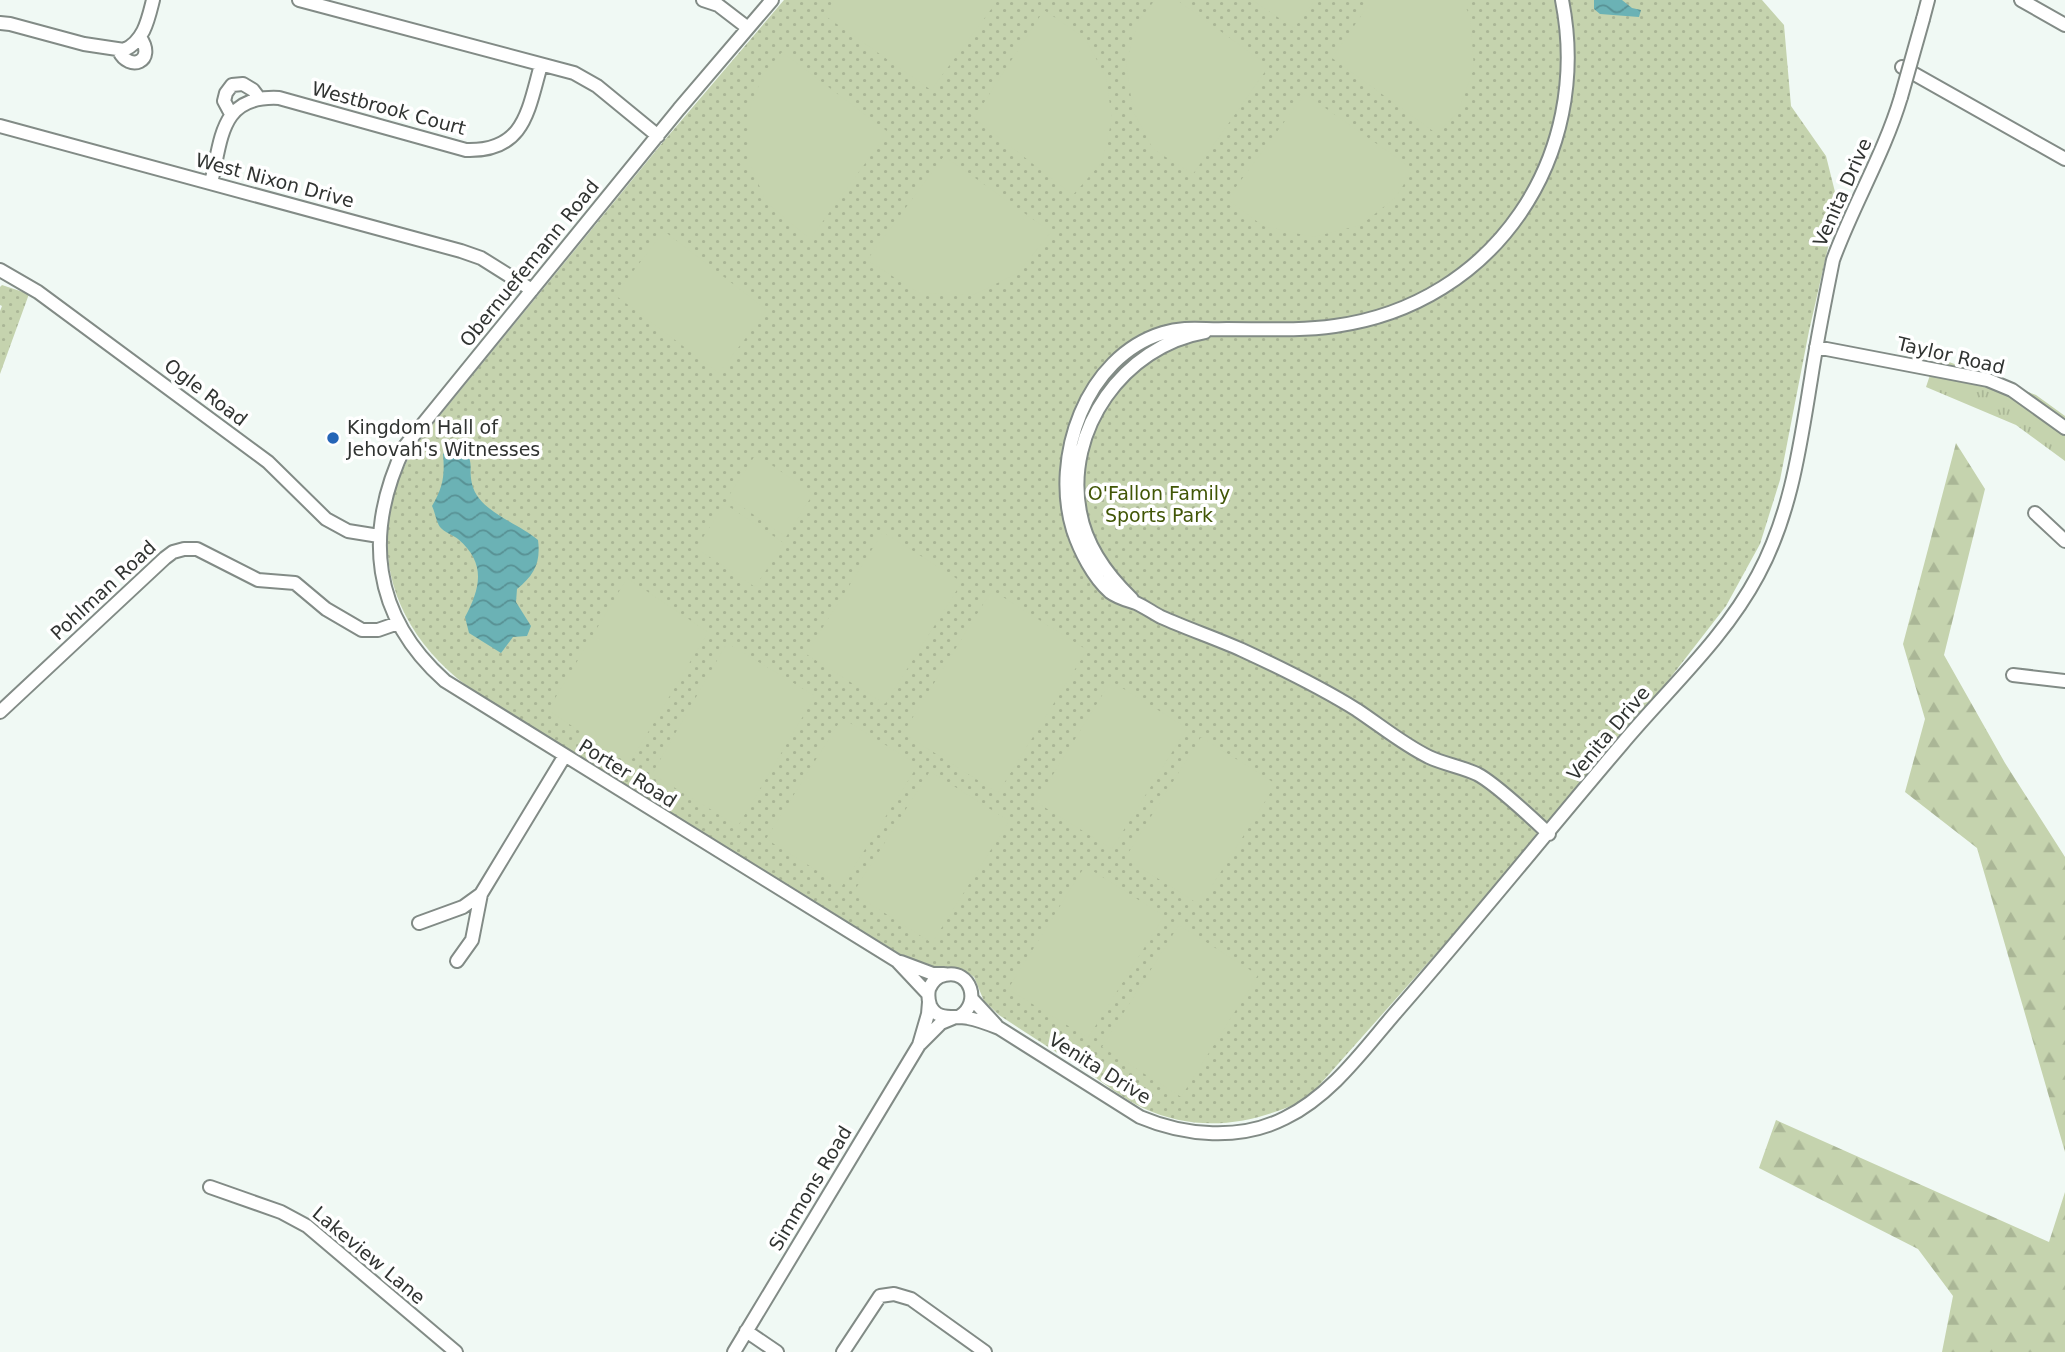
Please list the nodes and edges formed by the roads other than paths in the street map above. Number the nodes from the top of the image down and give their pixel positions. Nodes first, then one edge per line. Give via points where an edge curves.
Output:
1 (153, 0) edge
2 (299, 0) edge
3 (703, 0) edge
4 (772, 0) edge
5 (1562, 0) edge
6 (1928, 0) edge
7 (2021, 0) edge
8 (0, 23) edge
9 (2065, 25) edge
10 (748, 28) junction
11 (541, 65) junction
12 (1902, 67) dead end
13 (259, 98) junction
14 (231, 114) junction
15 (0, 125) edge
16 (658, 136) junction
17 (2065, 159) edge
18 (211, 183) junction
19 (2, 275) edge
20 (532, 290) junction
21 (1816, 347) junction
22 (2065, 428) edge
23 (2035, 513) dead end
24 (379, 536) junction
25 (2065, 541) edge
26 (382, 578) joint
27 (398, 623) junction
28 (2013, 675) dead end
29 (2065, 681) edge
30 (0, 712) edge
31 (564, 757) junction
32 (1549, 834) junction
33 (481, 894) junction
34 (419, 923) dead end
35 (457, 961) dead end
36 (897, 961) junction
37 (946, 974) junction
38 (929, 998) junction
39 (972, 999) junction
40 (956, 1017) junction
41 (999, 1028) junction
42 (919, 1045) junction
43 (210, 1187) dead end
44 (746, 1331) junction
45 (456, 1352) edge
46 (734, 1352) edge
47 (777, 1352) edge
48 (844, 1352) edge
49 (985, 1352) edge

1 - 8 street via 140,37 119,51
2 - 11 street
3 - 10 street via 718,5
4 - 10 street, Obernuefemann Road
5 - 32 street via 1568,80 1557,138 1532,196 1473,267 1427,297 1379,317 1330,327 1221,330 1187,326 1159,334 1135,348 1100,380 1075,426 1066,490 1073,531 1088,564 1110,592 1307,682 1429,757 1480,776
6 - 21 street, Venita Drive, bridge via 1881,152 1833,260
7 - 9 street
10 - 16 street, Obernuefemann Road
11 - 13 street, Westbrook Court via 520,128 499,146 483,150 466,150 279,98
11 - 16 street via 585,78
12 - 17 street
13 - 14 street
13 - 14 street, Westbrook Court via 243,84 232,85 225,101
14 - 18 street, Westbrook Court
15 - 18 street, West Nixon Drive
16 - 20 street, Obernuefemann Road
18 - 20 street, West Nixon Drive via 461,251
19 - 24 street, Ogle Road via 38,292 268,462 326,519 348,530
20 - 24 street, Obernuefemann Road via 405,446 392,472
21 - 22 street, Taylor Road via 1987,380 2012,390
21 - 32 street, Venita Drive via 1787,506 1758,576 1720,632
23 - 25 street
24 - 26 street, Obernuefemann Road
26 - 27 street, Porter Road
27 - 30 street, Pohlman Road via 378,631 362,630 295,583 258,580 197,550 184,549 165,558
27 - 31 street, Porter Road via 420,656 445,681
28 - 29 street
31 - 33 street
31 - 36 street, Porter Road
32 - 41 street, Venita Drive via 1336,1081 1313,1101 1264,1127 1213,1134 1161,1126
33 - 34 street via 463,907
33 - 35 street via 472,940
36 - 37 street, Porter Road
36 - 38 street, Porter Road
37 - 38 street via 933,982
37 - 39 street via 966,981
38 - 40 street via 938,1014
38 - 42 street, Simmons Road
39 - 40 street via 970,1007
39 - 41 street, Venita Drive
40 - 41 street, Venita Drive
40 - 42 street, Simmons Road
42 - 44 street, Simmons Road
43 - 45 street, Lakeview Lane via 307,1226
44 - 46 street, Simmons Road
44 - 47 street
48 - 49 street via 880,1296 894,1294 911,1299

